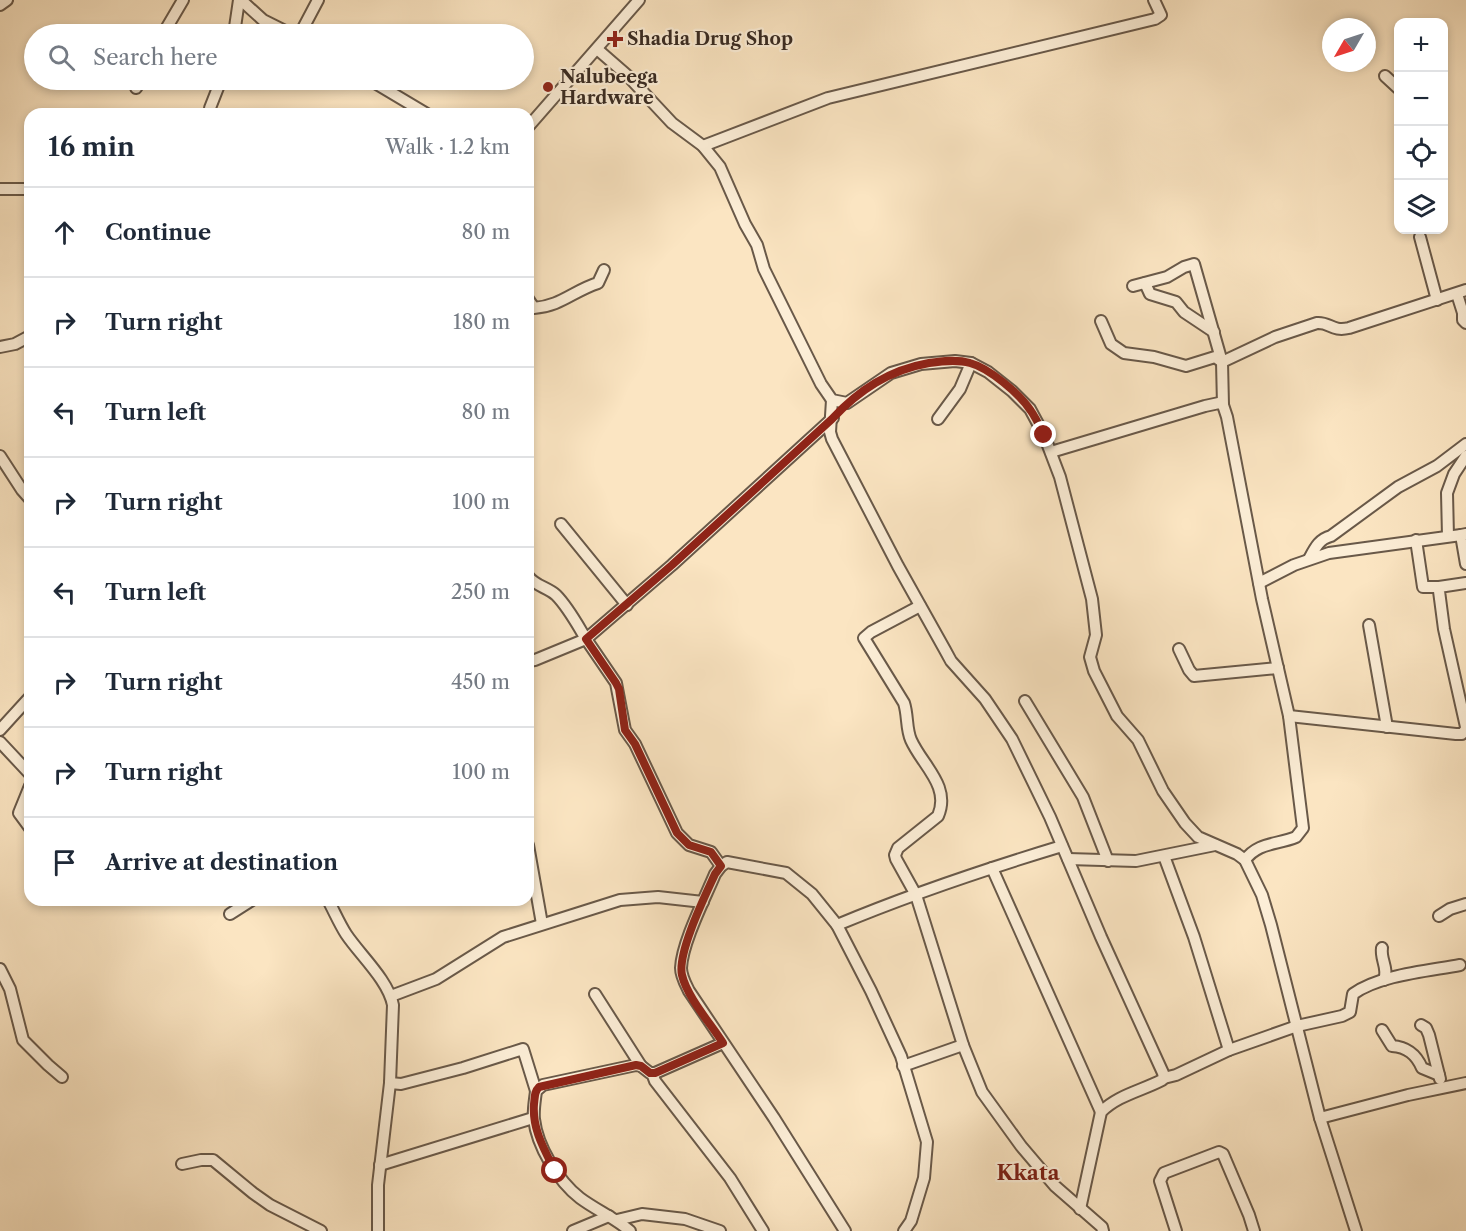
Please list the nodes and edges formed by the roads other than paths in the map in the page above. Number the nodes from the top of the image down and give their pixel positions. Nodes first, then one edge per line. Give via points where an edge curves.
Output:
1 (7, 0) edge
2 (183, 0) edge
3 (240, 0) edge
4 (318, 0) edge
5 (639, 0) edge
6 (1154, 0) edge
7 (0, 5) edge
8 (169, 24) edge
9 (236, 24) edge
10 (271, 24) edge
11 (305, 24) edge
12 (597, 49) junction
13 (1385, 76) dead end
14 (1394, 84) edge
15 (217, 90) edge
16 (387, 90) edge
17 (210, 108) dead end
18 (417, 108) edge
19 (534, 120) edge
20 (703, 146) junction
21 (0, 189) edge
22 (24, 189) edge
23 (1420, 237) dead end
24 (604, 270) dead end
25 (1145, 284) junction
26 (1133, 286) dead end
27 (1461, 292) edge
28 (1437, 300) junction
29 (534, 308) edge
30 (1101, 321) dead end
31 (1466, 323) edge
32 (1214, 332) junction
33 (24, 339) edge
34 (0, 346) edge
35 (1222, 362) junction
36 (971, 363) junction
37 (832, 400) junction
38 (847, 403) junction
39 (1223, 405) junction
40 (832, 419) junction
41 (938, 419) dead end
42 (1466, 444) edge
43 (1051, 452) junction
44 (0, 456) edge
45 (1466, 456) edge
46 (24, 492) edge
47 (561, 524) dead end
48 (1463, 535) edge
49 (1448, 536) junction
50 (1416, 540) junction
51 (1309, 559) junction
52 (1466, 564) edge
53 (534, 583) edge
54 (1259, 583) junction
55 (1466, 583) edge
56 (1439, 587) junction
57 (627, 605) junction
58 (920, 606) junction
59 (1369, 625) dead end
60 (586, 639) junction
61 (1179, 649) dead end
62 (534, 660) edge
63 (1278, 668) junction
64 (1025, 700) dead end
65 (24, 704) edge
66 (1289, 716) junction
67 (1387, 727) junction
68 (0, 730) edge
69 (1465, 731) edge
70 (0, 742) edge
71 (24, 768) edge
72 (24, 801) edge
73 (24, 820) edge
74 (1215, 845) junction
75 (1062, 846) junction
76 (1164, 856) junction
77 (1068, 860) junction
78 (1245, 860) junction
79 (1108, 861) junction
80 (721, 866) junction
81 (992, 868) junction
82 (534, 879) edge
83 (916, 895) junction
84 (703, 902) junction
85 (1466, 904) edge
86 (243, 906) edge
87 (331, 906) edge
88 (230, 914) dead end
89 (1438, 916) dead end
90 (542, 924) junction
91 (837, 925) junction
92 (1382, 948) dead end
93 (1460, 965) dead end
94 (0, 969) edge
95 (1384, 980) junction
96 (595, 994) dead end
97 (391, 996) junction
98 (1298, 1026) junction
99 (1421, 1026) dead end
100 (1382, 1029) dead end
101 (723, 1043) junction
102 (963, 1045) junction
103 (1229, 1050) junction
104 (641, 1066) junction
105 (903, 1066) junction
106 (652, 1073) junction
107 (1439, 1075) junction
108 (63, 1077) dead end
109 (1164, 1078) junction
110 (390, 1083) junction
111 (1466, 1083) edge
112 (1442, 1088) junction
113 (536, 1091) junction
114 (1101, 1112) junction
115 (533, 1118) junction
116 (1320, 1118) junction
117 (182, 1164) dead end
118 (380, 1165) junction
119 (1080, 1209) junction
120 (613, 1218) junction
121 (321, 1231) edge
122 (378, 1231) edge
123 (573, 1231) edge
124 (630, 1231) edge
125 (720, 1231) edge
126 (763, 1231) edge
127 (845, 1231) edge
128 (904, 1231) edge
129 (1103, 1231) edge
130 (1176, 1231) edge
131 (1254, 1231) edge
132 (1356, 1231) edge

1 - 7 street
2 - 8 street
3 - 9 street
3 - 10 street
4 - 11 street
5 - 12 street
6 - 20 street via 1161,15 1155,19 828,98
12 - 19 street
12 - 20 street via 672,123
13 - 14 street
15 - 17 street
16 - 18 street
20 - 37 street via 720,167 765,269
21 - 22 street
23 - 28 street
24 - 29 street via 598,283 549,307
25 - 26 street
25 - 32 street via 1150,294 1176,302
25 - 32 street via 1194,264
27 - 28 street
27 - 31 street
28 - 35 street via 1338,331 1317,323
30 - 35 street via 1111,344 1124,353 1186,366 1215,357
32 - 35 street
33 - 34 street
35 - 39 street
36 - 38 street via 939,361 905,367
36 - 41 street via 960,389
36 - 43 street via 988,372 1030,409
37 - 38 street
37 - 40 street
38 - 40 street
39 - 43 street via 1205,406
39 - 54 street
40 - 57 street
40 - 58 street via 832,439
42 - 51 street via 1324,538
43 - 74 street via 1092,599 1096,635 1090,657 1094,670 1117,716 1138,740 1163,791 1185,823 1198,837
44 - 46 street
45 - 49 street via 1447,493
47 - 57 street
48 - 49 street
48 - 52 street
49 - 50 street
50 - 51 street
50 - 56 street via 1423,587
51 - 54 street
53 - 60 street via 555,593
54 - 63 street
55 - 56 street
56 - 69 street
57 - 60 street
58 - 75 street via 951,661 1012,739
58 - 83 street via 864,638 904,703 909,737 934,775 939,790 938,816 896,851 896,859
59 - 67 street
60 - 62 street
60 - 80 street via 619,689 625,730 677,833 689,845 711,852
61 - 63 street via 1194,676
63 - 66 street
64 - 79 street via 1083,797
65 - 68 street
66 - 67 street
66 - 78 street via 1303,828 1296,837 1267,844
67 - 69 street
70 - 71 street
72 - 73 street via 19,813
74 - 76 street
74 - 78 street
75 - 77 street
75 - 81 street
76 - 79 street
76 - 103 street
77 - 79 street
77 - 109 street
78 - 98 street via 1262,895
80 - 84 street
80 - 91 street via 727,862 786,873 812,894
81 - 83 street
81 - 114 street
82 - 90 street
83 - 91 street
83 - 102 street
84 - 90 street via 636,897
84 - 101 street via 682,959 682,975
85 - 89 street
86 - 88 street
87 - 97 street
90 - 97 street via 503,937 436,980
91 - 105 street via 872,991
92 - 95 street
93 - 95 street
94 - 108 street via 10,989 23,1040
95 - 98 street via 1353,994 1350,1012
96 - 104 street
97 - 110 street via 394,1021
98 - 103 street
98 - 116 street
99 - 107 street via 1429,1035
100 - 107 street via 1392,1046 1404,1046 1419,1059 1422,1068
101 - 106 street
101 - 127 street
102 - 105 street
102 - 119 street via 993,1108 1055,1186
103 - 109 street
104 - 106 street
104 - 113 street via 543,1085
105 - 128 street via 927,1142 924,1178 911,1221
106 - 126 street via 730,1178
107 - 112 street
109 - 114 street via 1122,1096
110 - 113 street via 401,1084 524,1049
110 - 118 street
111 - 112 street
112 - 116 street
113 - 115 street
114 - 119 street
115 - 118 street
115 - 120 street via 555,1171 566,1185
116 - 132 street
117 - 121 street via 213,1160 261,1199
118 - 122 street
119 - 129 street
120 - 123 street
120 - 124 street
120 - 125 street via 642,1214 685,1219
130 - 131 street via 1161,1176 1219,1152

